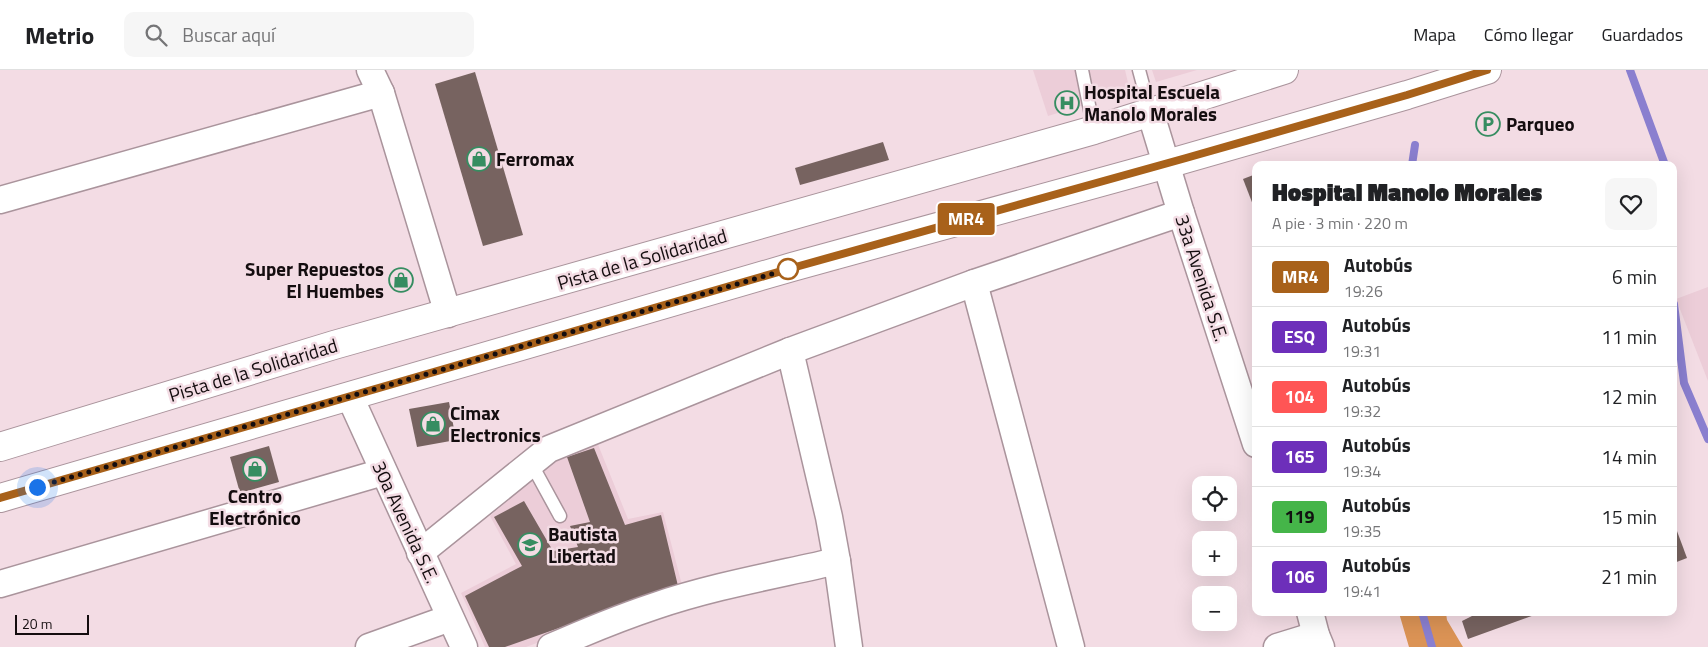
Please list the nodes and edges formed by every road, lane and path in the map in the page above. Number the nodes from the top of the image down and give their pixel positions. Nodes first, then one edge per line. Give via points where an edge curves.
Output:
1 (370, 70) edge
2 (1082, 70) edge
3 (1139, 70) edge
4 (1284, 70) edge
5 (1487, 70) edge
6 (381, 93) junction
7 (1150, 111) junction
8 (1094, 130) junction
9 (1167, 164) junction
10 (0, 200) edge
11 (1181, 213) junction
12 (974, 283) junction
13 (448, 314) junction
14 (790, 351) junction
15 (350, 397) junction
16 (1252, 432) edge
17 (0, 447) edge
18 (531, 463) junction
19 (383, 472) junction
20 (0, 498) edge
21 (560, 516) dead end
22 (420, 553) junction
23 (837, 561) junction
24 (0, 584) edge
25 (450, 618) junction
26 (1316, 631) edge
27 (369, 647) edge
28 (464, 647) edge
29 (551, 647) edge
30 (849, 647) edge
31 (1071, 647) edge
32 (1277, 647) edge

1 - 6 street
2 - 8 lane
3 - 7 lane
4 - 7 main road, Pista de la Solidaridad
5 - 9 main road
6 - 10 street
6 - 13 street
7 - 8 main road, Pista de la Solidaridad
7 - 9 street, 33a Avenida S.E.
8 - 13 main road, Pista de la Solidaridad
9 - 11 street, 33a Avenida S.E.
9 - 15 main road via 802,265
11 - 12 street
11 - 16 street, 33a Avenida S.E.
12 - 14 street
12 - 31 street
13 - 17 main road, Pista de la Solidaridad via 334,345
14 - 18 street via 549,449
14 - 23 street
15 - 19 street, 30a Avenida S.E.
15 - 20 main road
18 - 21 lane
18 - 22 street
19 - 22 street, 30a Avenida S.E.
19 - 24 street
22 - 25 street, 30a Avenida S.E.
23 - 29 street via 656,606
23 - 30 street
25 - 27 street
25 - 28 street, 30a Avenida S.E.
26 - 32 street

